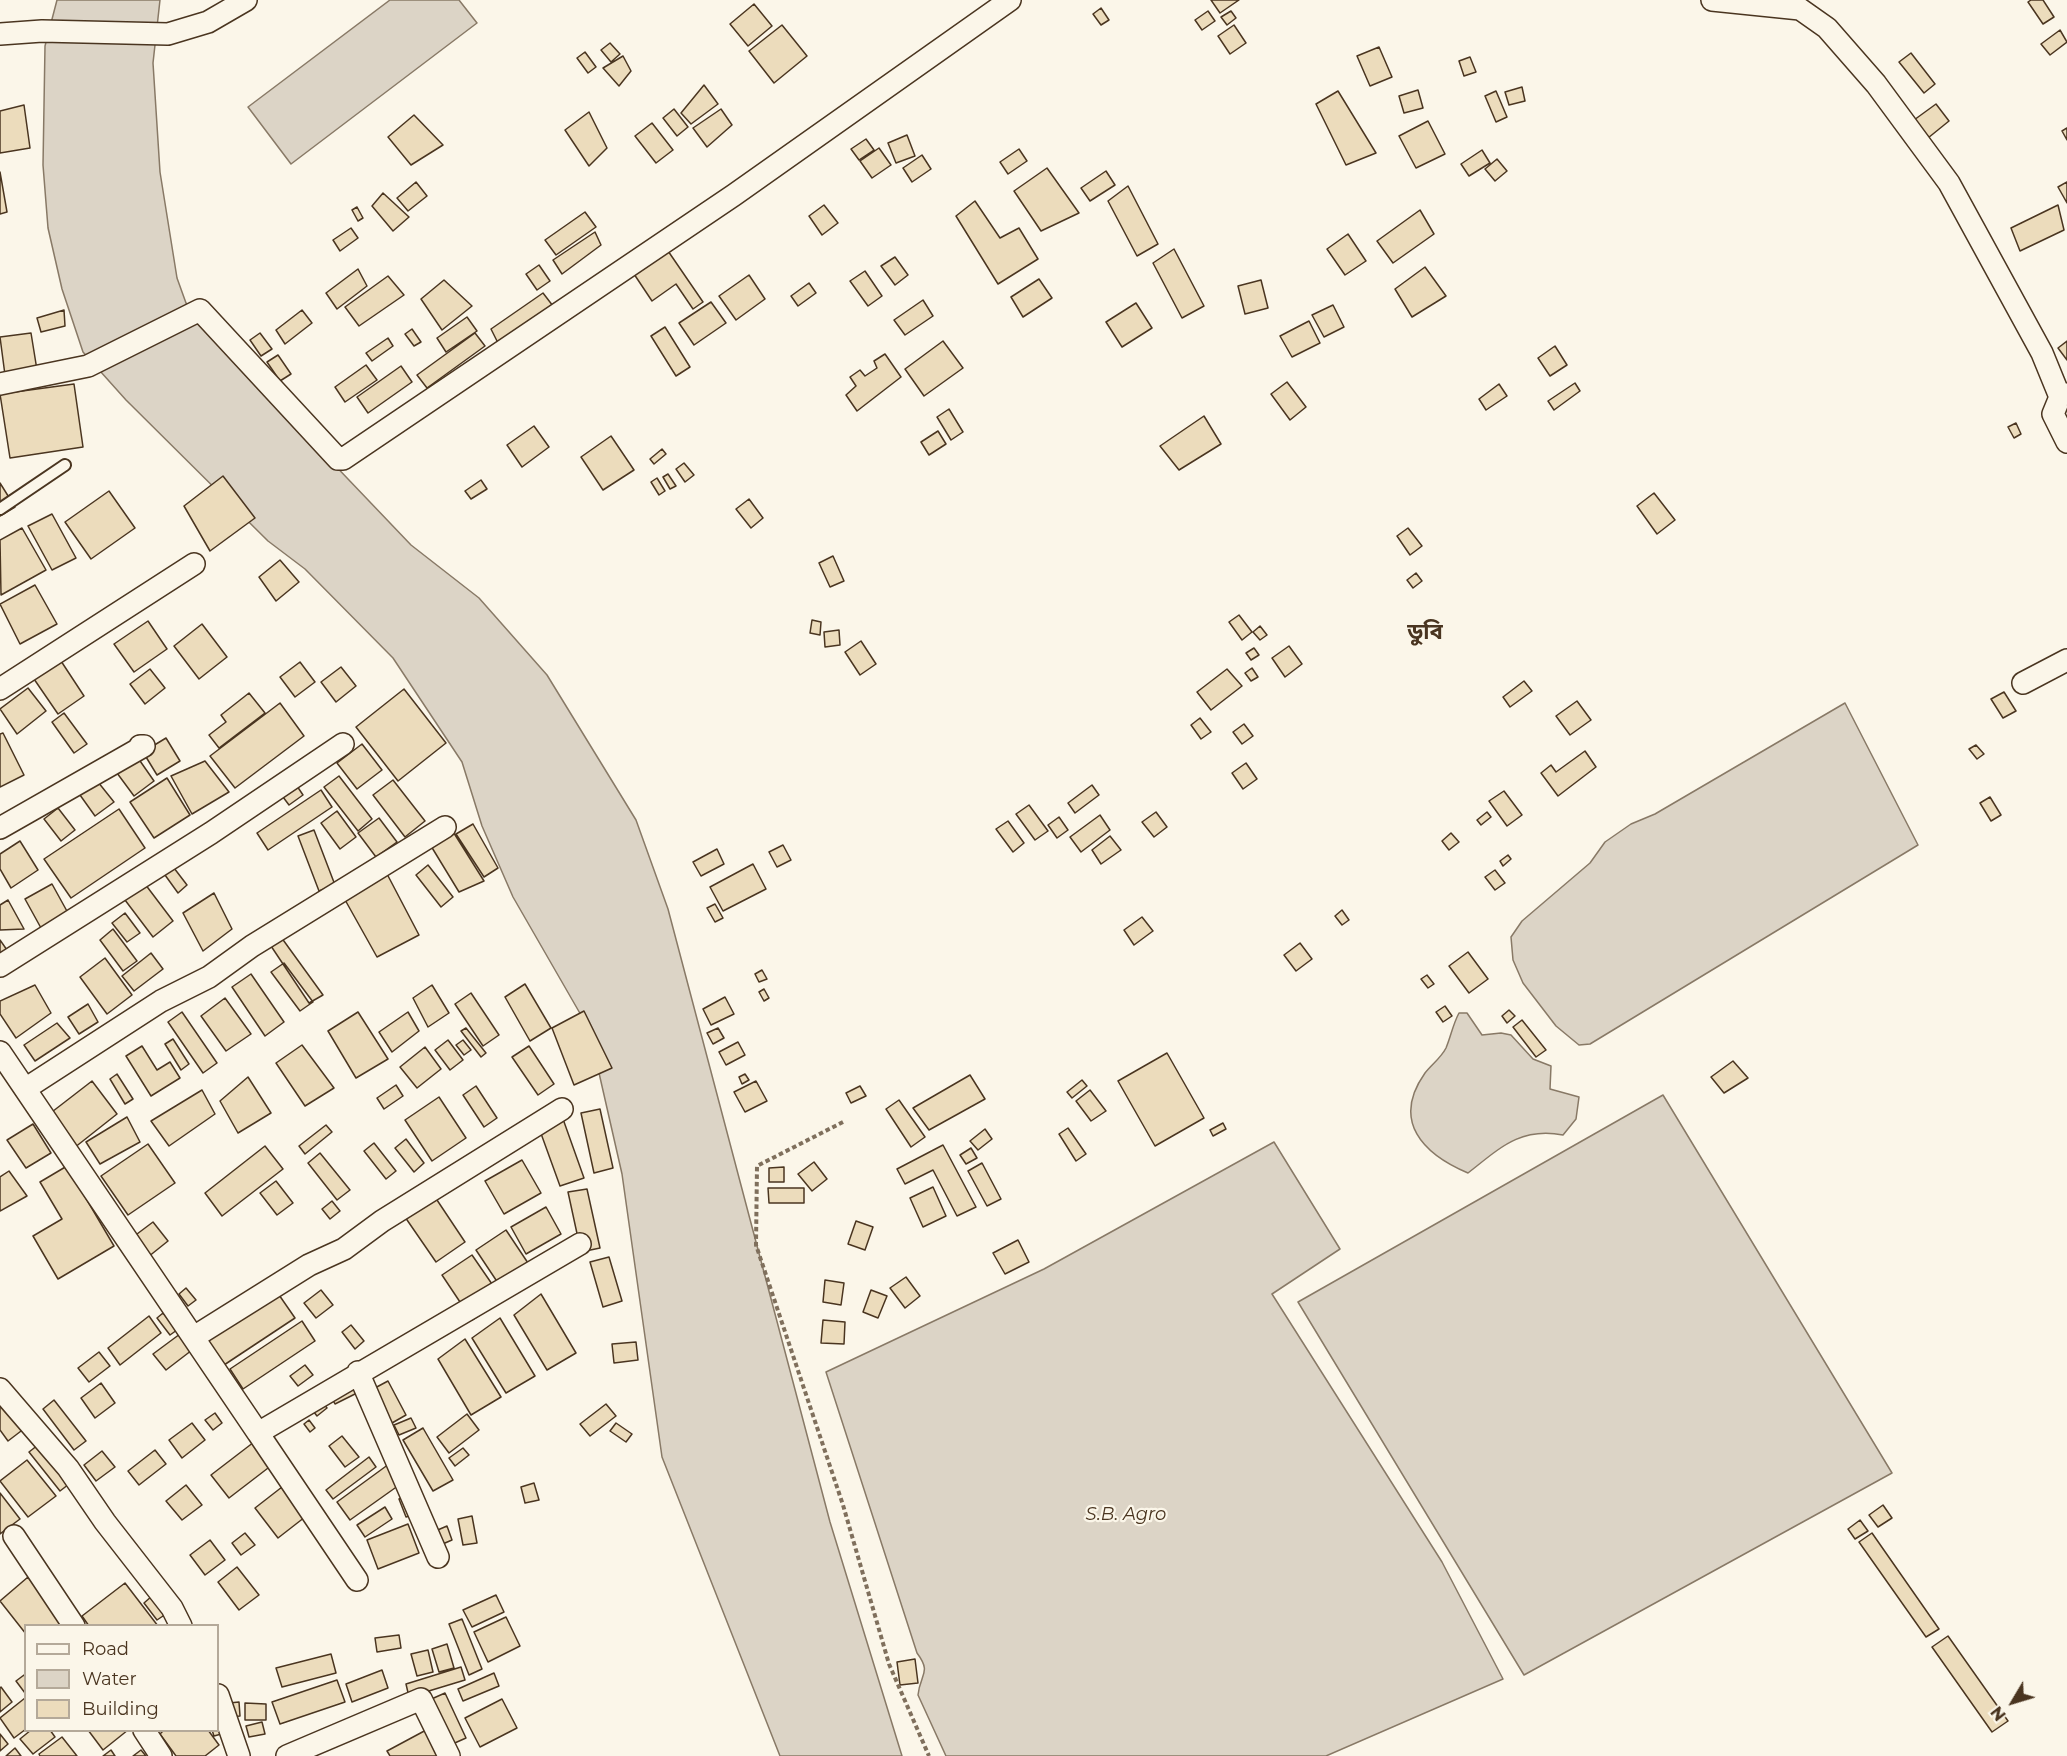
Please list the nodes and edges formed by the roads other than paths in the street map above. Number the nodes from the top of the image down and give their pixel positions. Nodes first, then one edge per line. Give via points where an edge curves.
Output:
1 (246, 0) edge
2 (1011, 0) edge
3 (1712, 0) edge
4 (0, 34) edge
5 (0, 384) edge
6 (2064, 396) edge
7 (2067, 442) edge
8 (65, 465) dead end
9 (0, 509) edge
10 (194, 564) dead end
11 (2067, 660) edge
12 (2023, 683) dead end
13 (0, 689) edge
14 (343, 744) dead end
15 (140, 746) dead end
16 (446, 827) dead end
17 (0, 828) edge
18 (0, 966) edge
19 (0, 1052) edge
20 (25, 1089) junction
21 (562, 1109) dead end
22 (580, 1244) dead end
23 (194, 1337) junction
24 (358, 1372) junction
25 (0, 1389) edge
26 (258, 1433) junction
27 (14, 1536) dead end
28 (438, 1557) dead end
29 (357, 1580) dead end
30 (73, 1624) edge
31 (180, 1624) edge
32 (219, 1698) edge
33 (145, 1732) edge
34 (161, 1756) edge
35 (239, 1756) edge
36 (287, 1756) edge
37 (449, 1756) edge

1 - 4 street via 208,22 168,33
2 - 5 street via 734,195 343,459 287,407 200,310 88,366
3 - 6 street via 1800,9 1827,28 1876,84 1949,183
6 - 7 street via 2053,414
8 - 9 lane
10 - 13 street
11 - 12 street
14 - 18 street
15 - 17 street via 144,746
16 - 20 street
19 - 20 street
20 - 23 street
21 - 23 street via 382,1221 344,1249 309,1265
22 - 24 street
23 - 26 street
24 - 26 street
24 - 28 street
25 - 31 street via 68,1468
26 - 29 street
27 - 30 street
32 - 35 street
33 - 34 street
36 - 37 street via 421,1699

